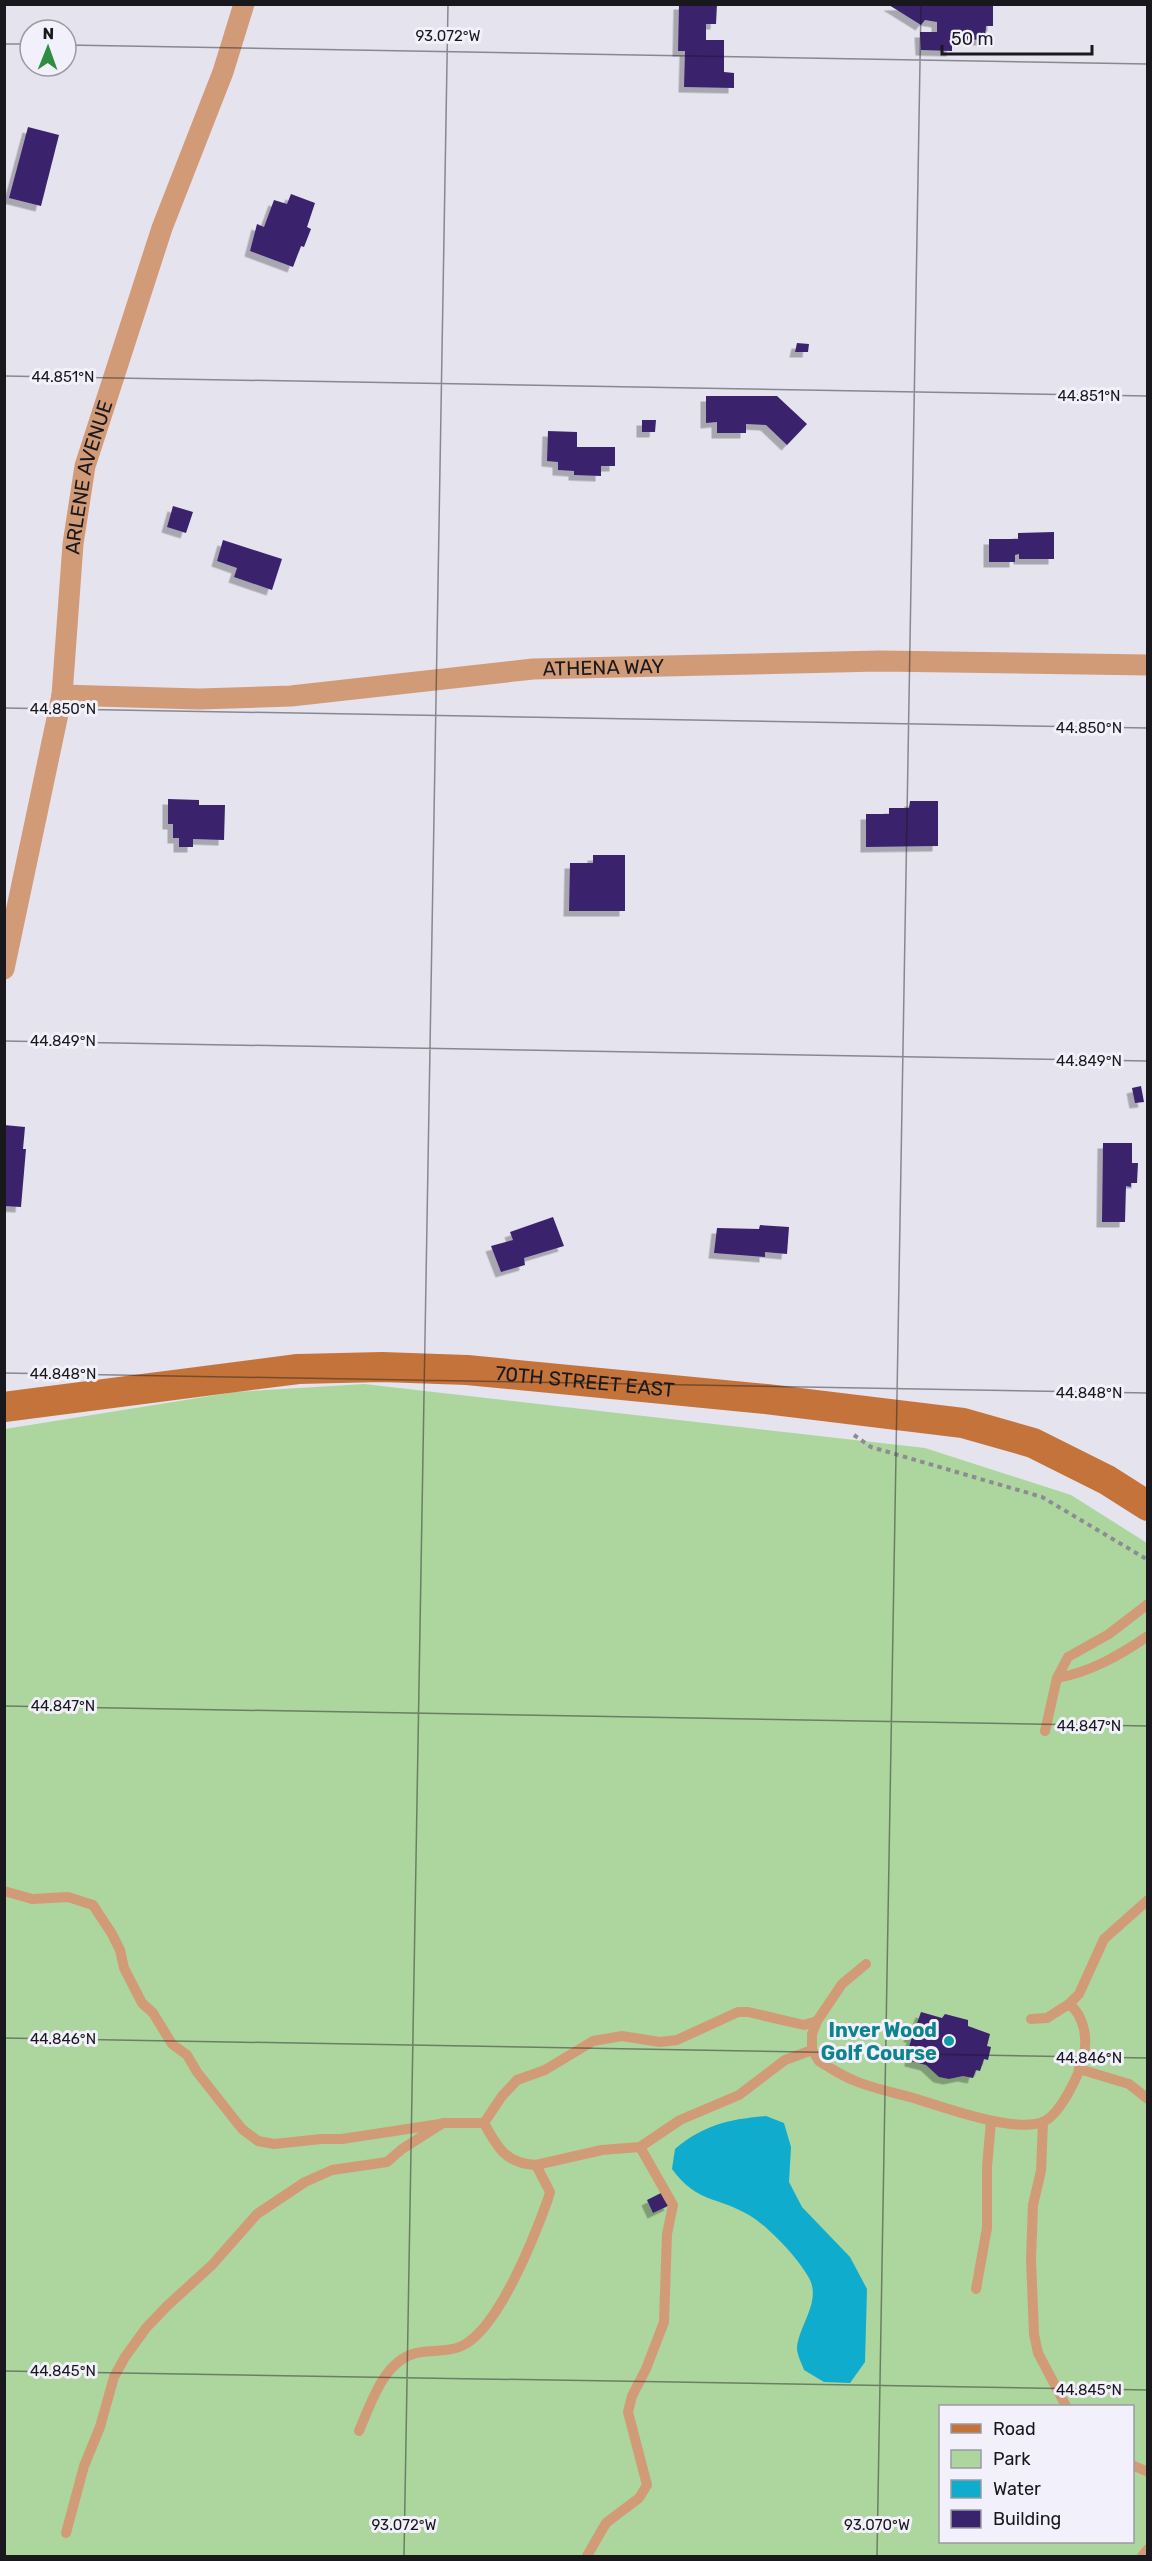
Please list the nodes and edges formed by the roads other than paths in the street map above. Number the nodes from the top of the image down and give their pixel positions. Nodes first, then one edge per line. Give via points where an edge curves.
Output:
1 (244, 4) edge
2 (1148, 665) edge
3 (62, 695) junction
4 (4, 969) edge
5 (4, 1407) edge
6 (1148, 1506) edge
7 (1148, 1605) edge
8 (1148, 1635) edge
9 (1057, 1678) junction
10 (1045, 1731) dead end
11 (4, 1891) edge
12 (1148, 1900) edge
13 (866, 1964) dead end
14 (1070, 2004) junction
15 (1031, 2019) dead end
16 (817, 2021) junction
17 (812, 2050) junction
18 (1079, 2069) junction
19 (1148, 2099) edge
20 (992, 2121) junction
21 (1043, 2122) junction
22 (443, 2123) junction
23 (484, 2123) junction
24 (640, 2147) junction
25 (536, 2165) junction
26 (976, 2289) dead end
27 (1065, 2405) edge
28 (359, 2431) dead end
29 (1134, 2466) edge
30 (1148, 2472) edge
31 (66, 2533) dead end
32 (1148, 2549) edge
33 (587, 2556) edge
34 (1142, 2556) edge

1 - 3 street, ARLENE AVENUE via 224,72 162,228 85,466 73,544
2 - 3 street, ATHENA WAY via 880,661 533,669 291,696 199,699
3 - 4 street, ARLENE AVENUE
5 - 6 main road, 70TH STREET EAST via 298,1369 467,1370 786,1401 963,1423 1033,1443 1107,1480
7 - 9 lane via 1109,1634 1068,1657
8 - 9 lane via 1103,1663 1077,1675
9 - 10 lane
11 - 22 lane via 32,1899 68,1897 93,1905 120,1950 124,1968 142,2003 242,2129 258,2141 274,2144 342,2139
12 - 14 lane via 1104,1939 1079,1994
13 - 16 lane via 842,1984
14 - 15 lane via 1047,2018
14 - 18 lane via 1079,2016 1085,2037
16 - 17 lane
16 - 23 lane via 804,2025 738,2012 676,2040 604,2038 545,2070 517,2080
17 - 20 lane via 819,2061 854,2080
17 - 24 lane via 785,2060 739,2096 680,2120
18 - 19 lane via 1129,2084
18 - 21 lane via 1070,2091
20 - 21 lane via 1018,2125
20 - 26 lane via 987,2228
21 - 27 lane via 1041,2170 1033,2205 1034,2334 1038,2353
22 - 23 lane
22 - 31 lane via 387,2162 332,2170 287,2193 257,2214 212,2265 153,2321 114,2377 78,2482
23 - 25 lane via 506,2157
24 - 25 lane via 602,2150
24 - 33 lane via 673,2205 666,2244 664,2322 628,2412 646,2485 639,2498 601,2529
25 - 28 lane via 550,2192 548,2199 490,2319 461,2347 421,2352 398,2360 385,2377
29 - 30 lane
32 - 34 lane

